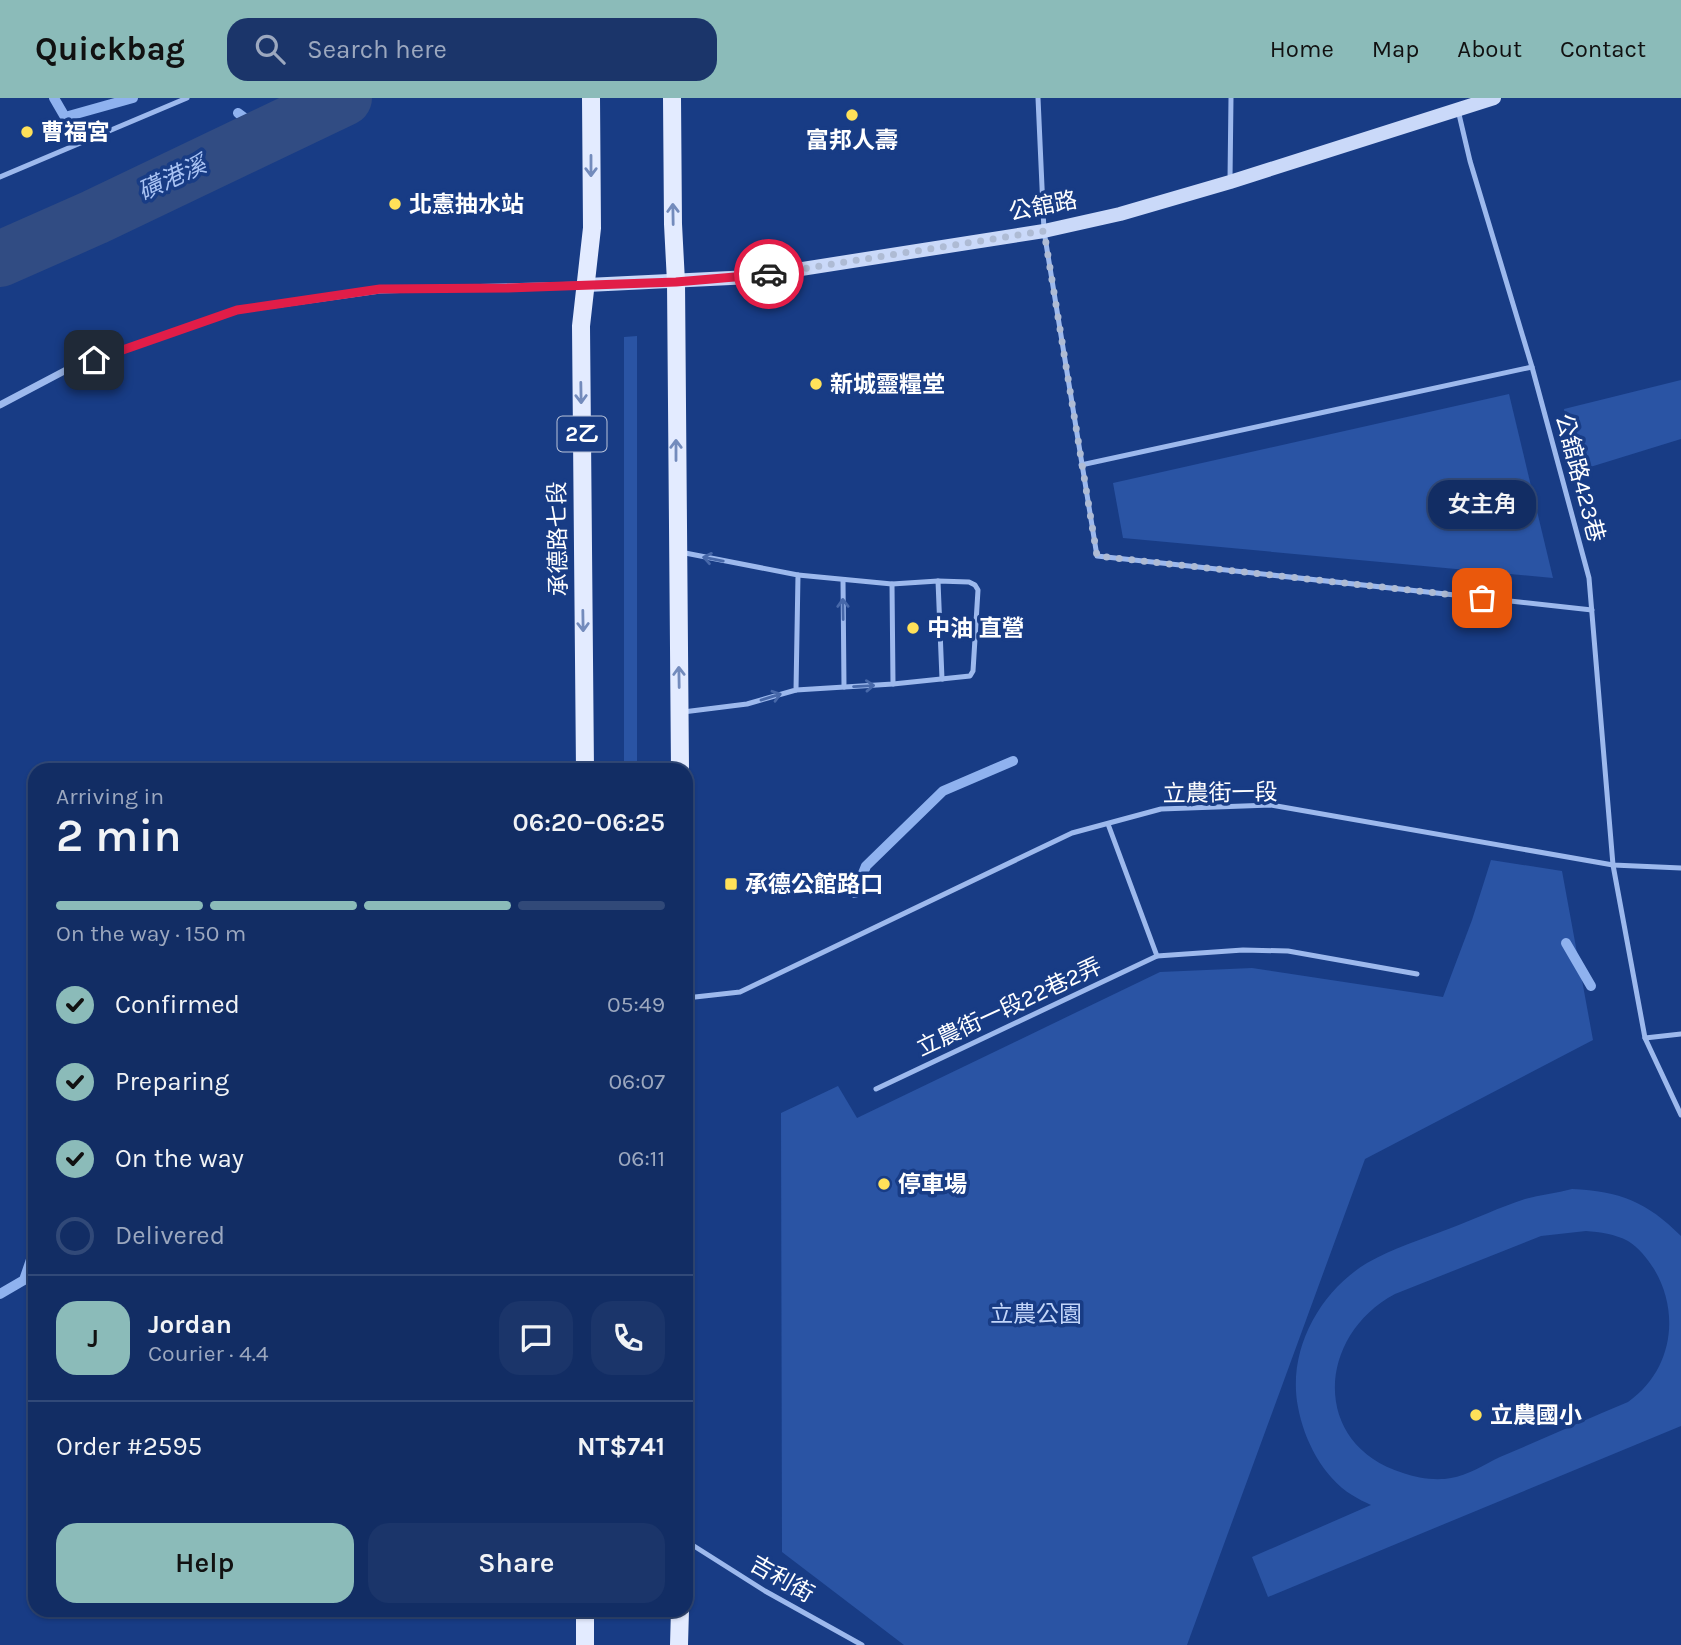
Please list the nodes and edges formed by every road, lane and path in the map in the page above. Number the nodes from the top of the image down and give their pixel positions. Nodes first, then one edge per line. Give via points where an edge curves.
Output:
1 (187, 98) edge
2 (591, 98) edge
3 (672, 98) edge
4 (1038, 98) edge
5 (1231, 98) edge
6 (1494, 98) edge
7 (1458, 110) junction
8 (0, 177) edge
9 (1230, 182) junction
10 (1044, 231) junction
11 (676, 282) junction
12 (587, 285) junction
13 (1532, 367) junction
14 (0, 405) edge
15 (1081, 464) junction
16 (677, 552) junction
17 (798, 575) junction
18 (843, 580) junction
19 (938, 581) junction
20 (892, 584) junction
21 (1592, 610) junction
22 (942, 679) junction
23 (893, 684) junction
24 (844, 687) junction
25 (796, 690) junction
26 (680, 712) junction
27 (585, 763) edge
28 (680, 763) edge
29 (1108, 824) junction
30 (1613, 865) junction
31 (1681, 868) edge
32 (1157, 956) junction
33 (1417, 974) dead end
34 (693, 997) edge
35 (1681, 1034) edge
36 (1645, 1038) junction
37 (876, 1089) dead end
38 (1681, 1115) edge
39 (693, 1545) edge
40 (584, 1617) edge
41 (680, 1617) edge
42 (585, 1645) edge
43 (679, 1645) edge
44 (862, 1645) edge

1 - 8 lane
2 -> 12 main road, 承德路七段 / 2乙 via 592,228
11 -> 3 main road
4 - 10 lane
5 - 9 lane
6 - 7 street, 公舘路
7 - 9 street, 公舘路
7 - 13 lane, 公舘路423巷
9 - 10 street, 公舘路
10 - 11 street, 公舘路 via 751,277
10 - 15 lane
11 - 12 street, 公舘路
16 -> 11 main road
12 - 14 street via 380,289 237,310 70,368
12 -> 27 main road, 承德路七段 / 2乙 via 581,326
13 - 15 lane
13 - 21 lane, 公舘路423巷 via 1590,578
15 - 21 lane via 1097,556
17 -> 16 lane
26 -> 16 main road
17 - 18 lane
17 - 25 lane
18 - 20 lane
24 -> 18 lane
19 - 20 lane
19 - 22 lane
19 - 22 lane via 969,582 978,590 974,671 970,676
20 - 23 lane
21 - 30 lane, 公舘路423巷
22 - 23 lane
24 -> 23 lane
24 - 25 lane
26 -> 25 lane via 747,705
26 - 28 main road
29 - 30 lane, 立農街一段 via 1161,809 1271,805
29 - 32 lane
29 - 34 lane, 立農街一段 via 1072,833 740,992
30 - 31 lane, 立農街一段
30 - 36 lane
32 - 33 lane via 1288,951
32 - 37 lane, 立農街一段22巷2弄
35 - 36 lane
36 - 38 lane
39 - 44 lane, 吉利街
40 - 42 main road
41 - 43 main road

